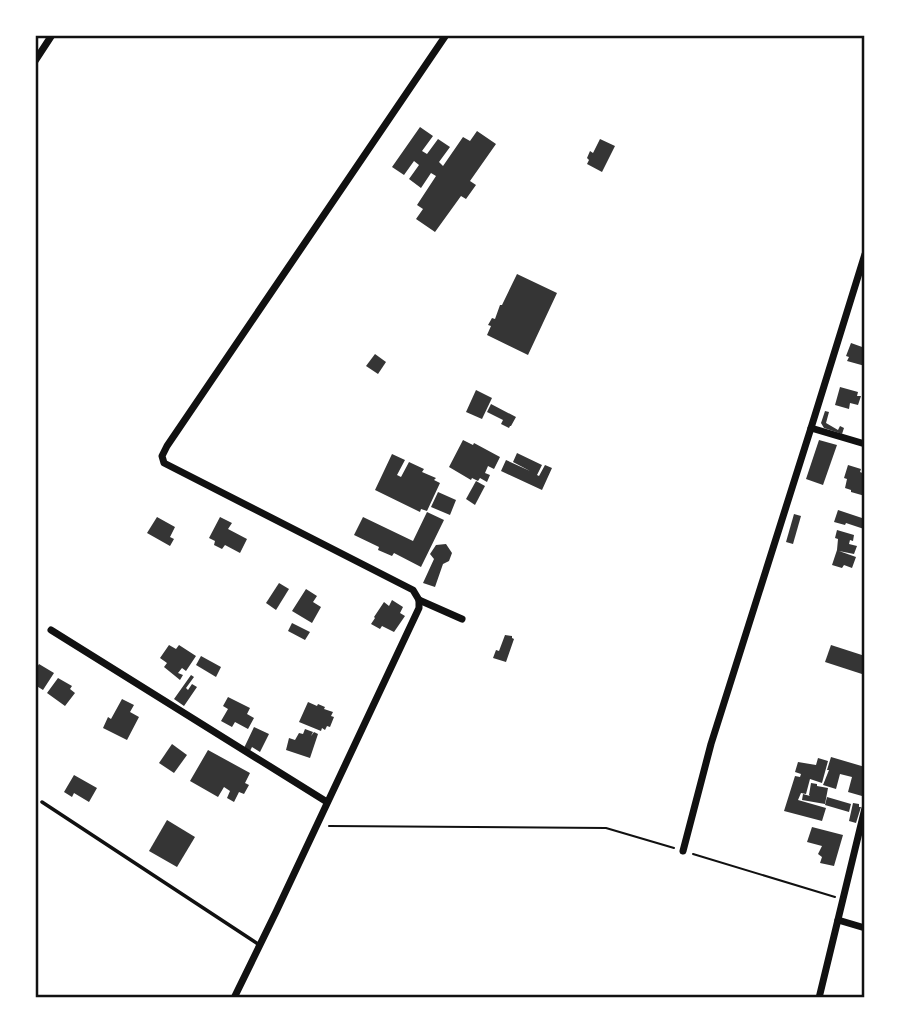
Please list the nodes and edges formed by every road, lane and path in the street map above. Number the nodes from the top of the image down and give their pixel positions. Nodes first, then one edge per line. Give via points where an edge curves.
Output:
1 (52, 35) edge
2 (446, 35) edge
3 (35, 61) edge
4 (865, 254) edge
5 (811, 428) junction
6 (865, 444) edge
7 (419, 600) junction
8 (462, 619) dead end
9 (51, 630) dead end
10 (42, 802) dead end
11 (327, 802) junction
12 (865, 808) edge
13 (317, 826) junction
14 (865, 840) edge
15 (856, 845) junction
16 (683, 851) junction
17 (843, 899) junction
18 (838, 920) junction
19 (865, 928) edge
20 (260, 945) junction
21 (234, 998) edge
22 (819, 998) edge

1 - 3 street
2 - 7 street via 162,456 164,463 413,590
4 - 5 street
5 - 6 street
5 - 16 street
7 - 8 street
7 - 11 street
9 - 11 street
10 - 20 lane
11 - 13 street
12 - 15 street
13 - 16 path via 606,828
13 - 20 street
14 - 15 lane
15 - 17 street
16 - 17 path
17 - 18 street
18 - 19 street
18 - 22 street
20 - 21 street

